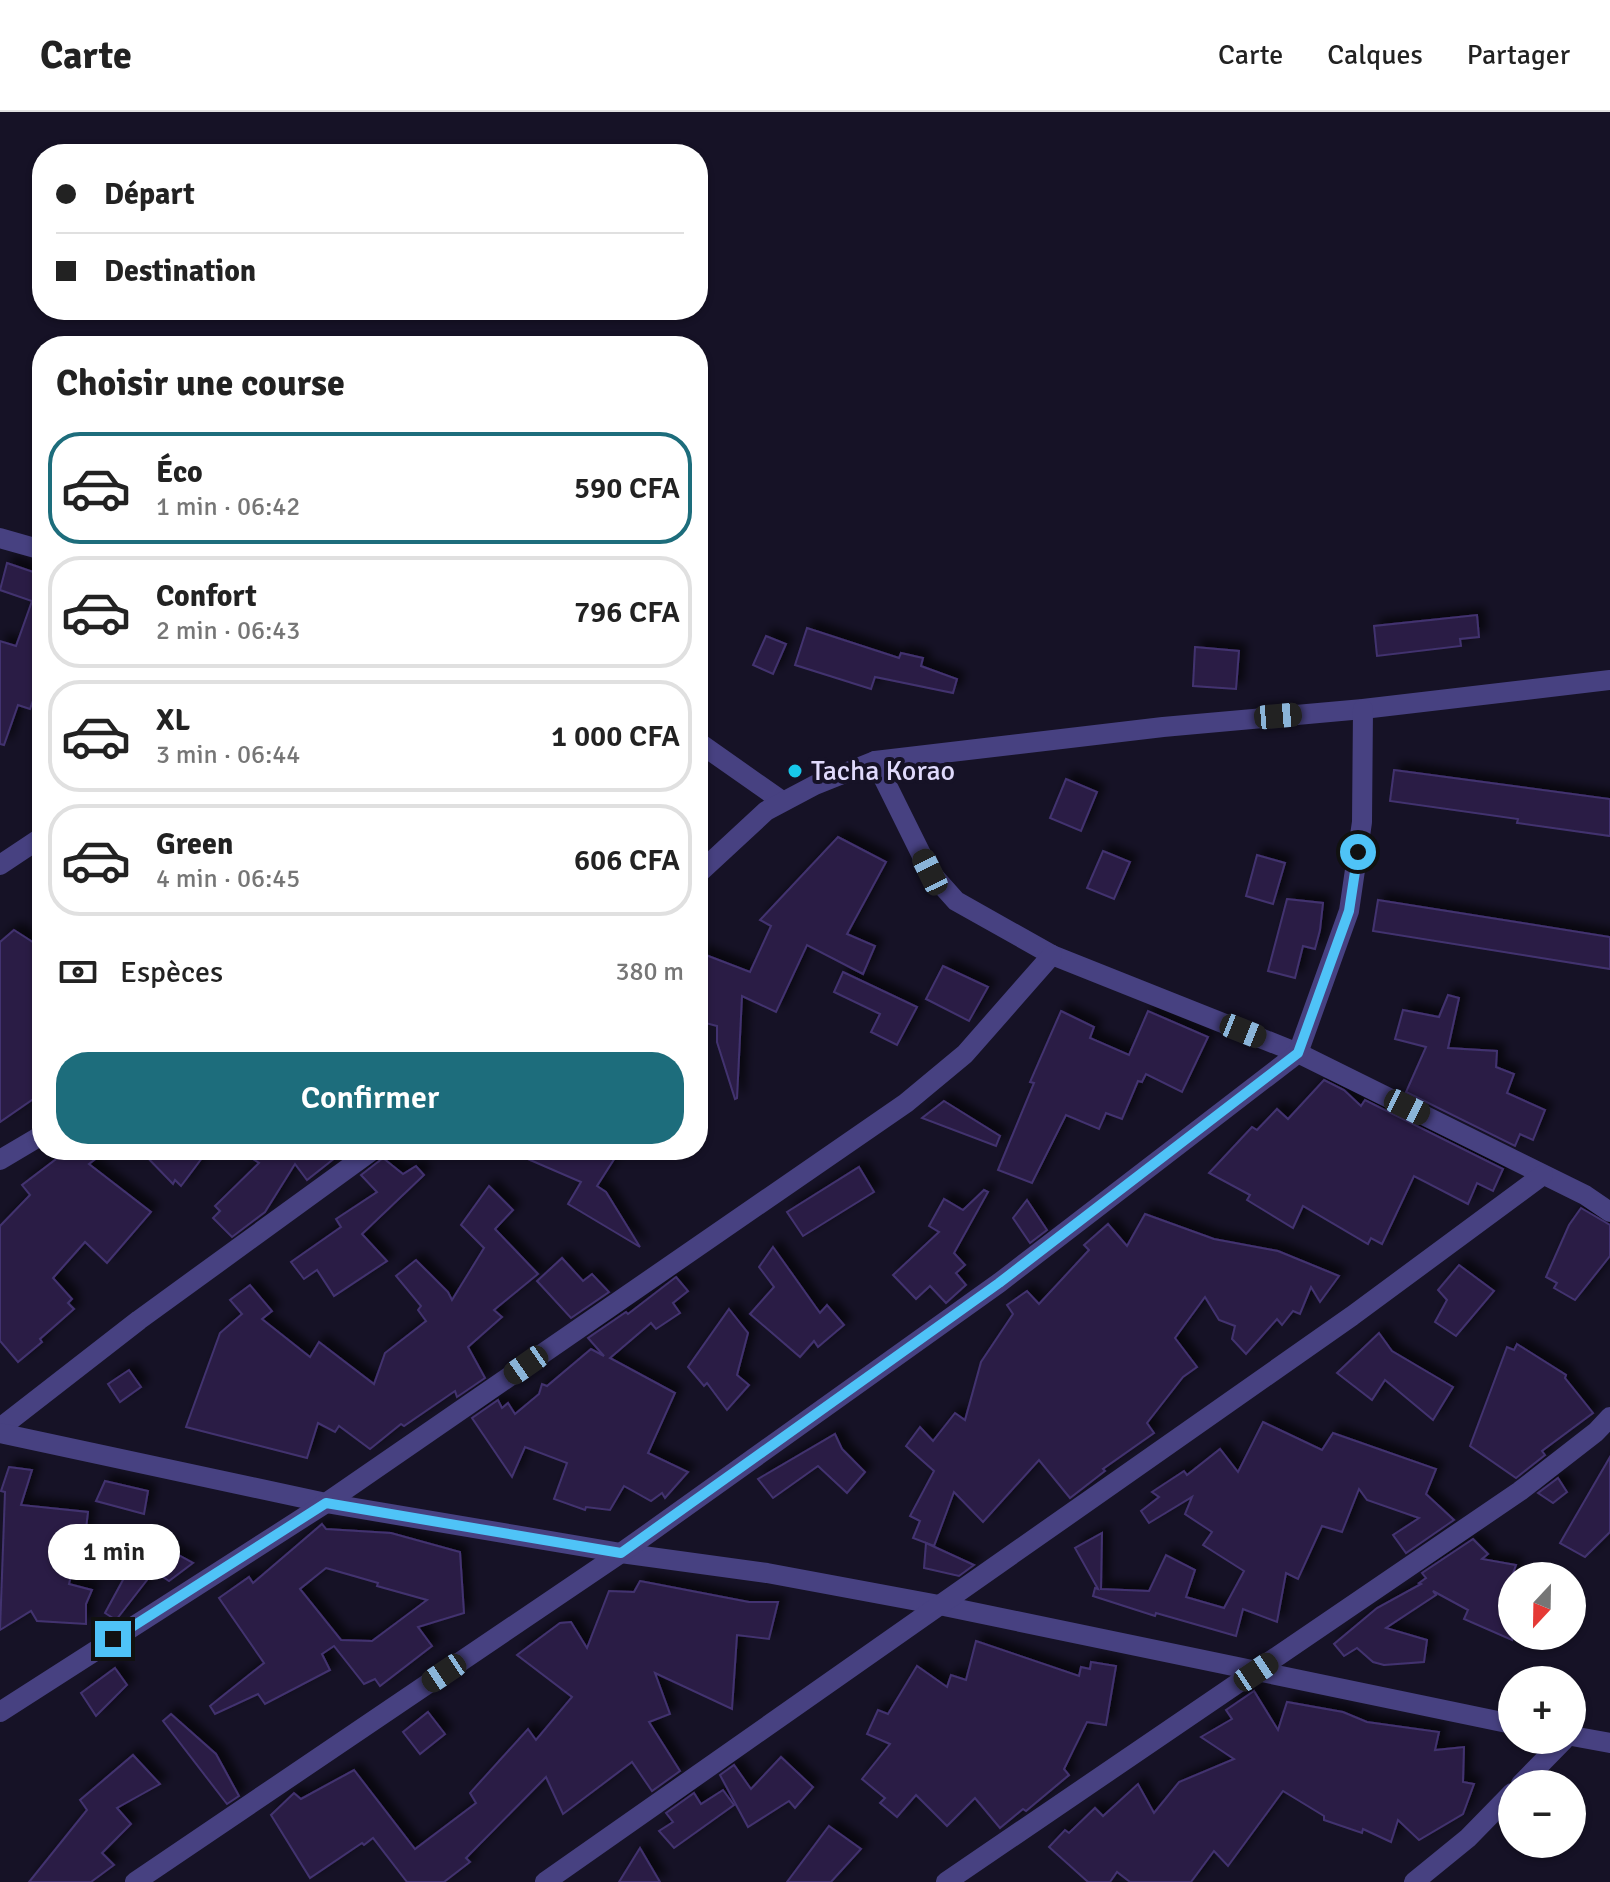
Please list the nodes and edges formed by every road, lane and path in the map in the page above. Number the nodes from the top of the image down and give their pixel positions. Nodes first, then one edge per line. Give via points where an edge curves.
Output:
1 (0, 538) edge
2 (32, 547) edge
3 (1610, 680) edge
4 (1363, 709) junction
5 (708, 749) edge
6 (875, 761) junction
7 (782, 801) junction
8 (32, 844) edge
9 (708, 864) edge
10 (0, 865) edge
11 (1052, 955) junction
12 (1298, 1053) junction
13 (32, 1141) edge
14 (0, 1160) edge
15 (359, 1160) edge
16 (1543, 1175) junction
17 (1610, 1212) edge
18 (1610, 1417) edge
19 (0, 1431) edge
20 (326, 1503) junction
21 (621, 1553) junction
22 (939, 1605) junction
23 (1256, 1672) junction
24 (0, 1712) edge
25 (1498, 1721) edge
26 (1586, 1739) edge
27 (1610, 1743) edge
28 (1550, 1754) edge
29 (1535, 1770) edge
30 (1498, 1807) edge
31 (568, 1866) junction
32 (135, 1882) edge
33 (545, 1882) edge
34 (582, 1882) edge
35 (946, 1882) edge
36 (1414, 1882) edge

1 - 2 street
3 - 4 street
4 - 6 street
4 - 12 street via 1362,822 1349,911
5 - 7 street
6 - 7 street
6 - 11 street via 930,872 956,901
7 - 9 street
8 - 10 street
11 - 12 street
11 - 20 street via 965,1054 906,1103
12 - 16 street
12 - 21 street via 999,1283
13 - 14 street
15 - 19 street via 139,1320
16 - 17 street
16 - 22 street via 1352,1316
18 - 23 street via 1520,1491
19 - 20 street
20 - 21 street
20 - 24 street
21 - 22 street
21 - 32 street
22 - 23 street
22 - 31 street
23 - 25 street
23 - 35 street
26 - 27 street
28 - 29 street
30 - 36 street
31 - 33 street
31 - 34 street

